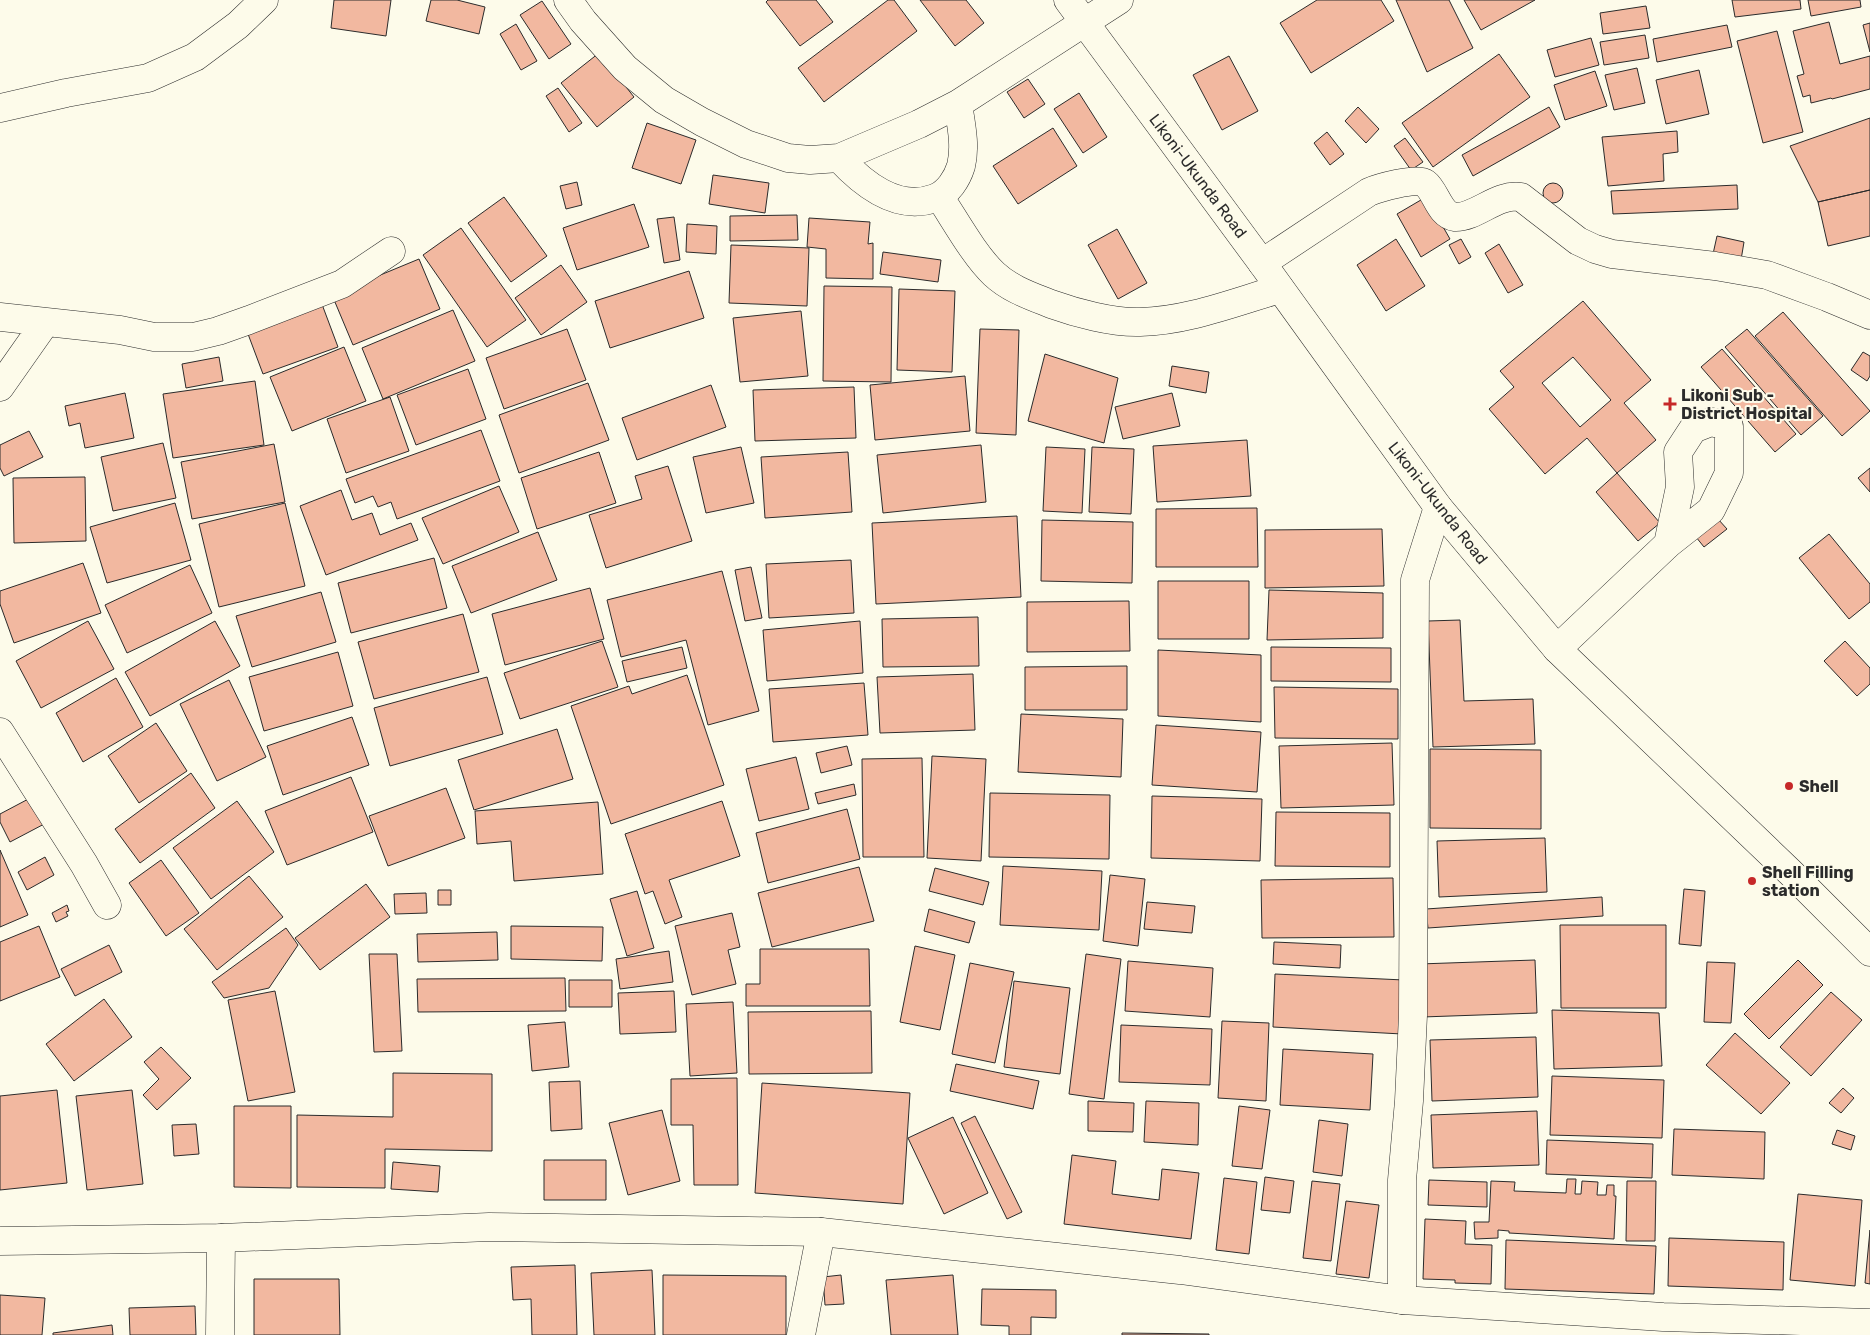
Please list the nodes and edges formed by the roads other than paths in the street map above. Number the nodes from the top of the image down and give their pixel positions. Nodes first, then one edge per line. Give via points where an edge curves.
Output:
1 (264, 0) edge
2 (568, 0) edge
3 (1068, 0) edge
4 (1119, 0) edge
5 (1084, 22) junction
6 (958, 104) junction
7 (0, 108) edge
8 (839, 158) junction
9 (939, 196) junction
10 (391, 251) dead end
11 (1262, 262) junction
12 (1280, 289) junction
13 (1870, 315) edge
14 (0, 317) edge
15 (45, 323) junction
16 (0, 387) edge
17 (1438, 507) junction
18 (1668, 544) dead end
19 (1557, 649) junction
20 (0, 732) edge
21 (107, 905) dead end
22 (1870, 952) edge
23 (821, 1232) junction
24 (220, 1238) junction
25 (0, 1241) edge
26 (1402, 1300) junction
27 (1870, 1323) edge
28 (220, 1335) edge
29 (801, 1335) edge

1 - 7 main road via 238,25 195,57 148,78 66,92
2 - 8 main road via 625,68 664,100 746,144 788,158
3 - 5 main road, Likoni-Ukunda Road
4 - 5 main road
5 - 6 main road
5 - 11 main road, Likoni-Ukunda Road
6 - 8 main road
6 - 9 main road via 961,165 949,189
8 - 9 main road via 854,174 885,196 906,202 924,202
9 - 12 main road via 994,274 1020,292 1092,316 1139,322 1184,317
10 - 15 main road via 342,284 249,320 193,337 154,337 120,330
11 - 12 main road, Likoni-Ukunda Road
11 - 13 main road via 1369,192 1382,186 1420,181 1427,185 1442,208 1454,217 1512,195 1521,197 1578,241 1595,249 1767,275
12 - 17 main road, Likoni-Ukunda Road
14 - 15 main road
15 - 16 main road
17 - 19 main road, Likoni-Ukunda Road
17 - 26 main road via 1415,580 1413,1015 1402,1180
18 - 19 main road
19 - 22 main road, Likoni-Ukunda Road
20 - 21 main road
23 - 24 main road via 489,1227
23 - 26 main road via 1180,1270
23 - 29 main road
24 - 25 main road
24 - 28 main road
26 - 27 main road via 1664,1317

